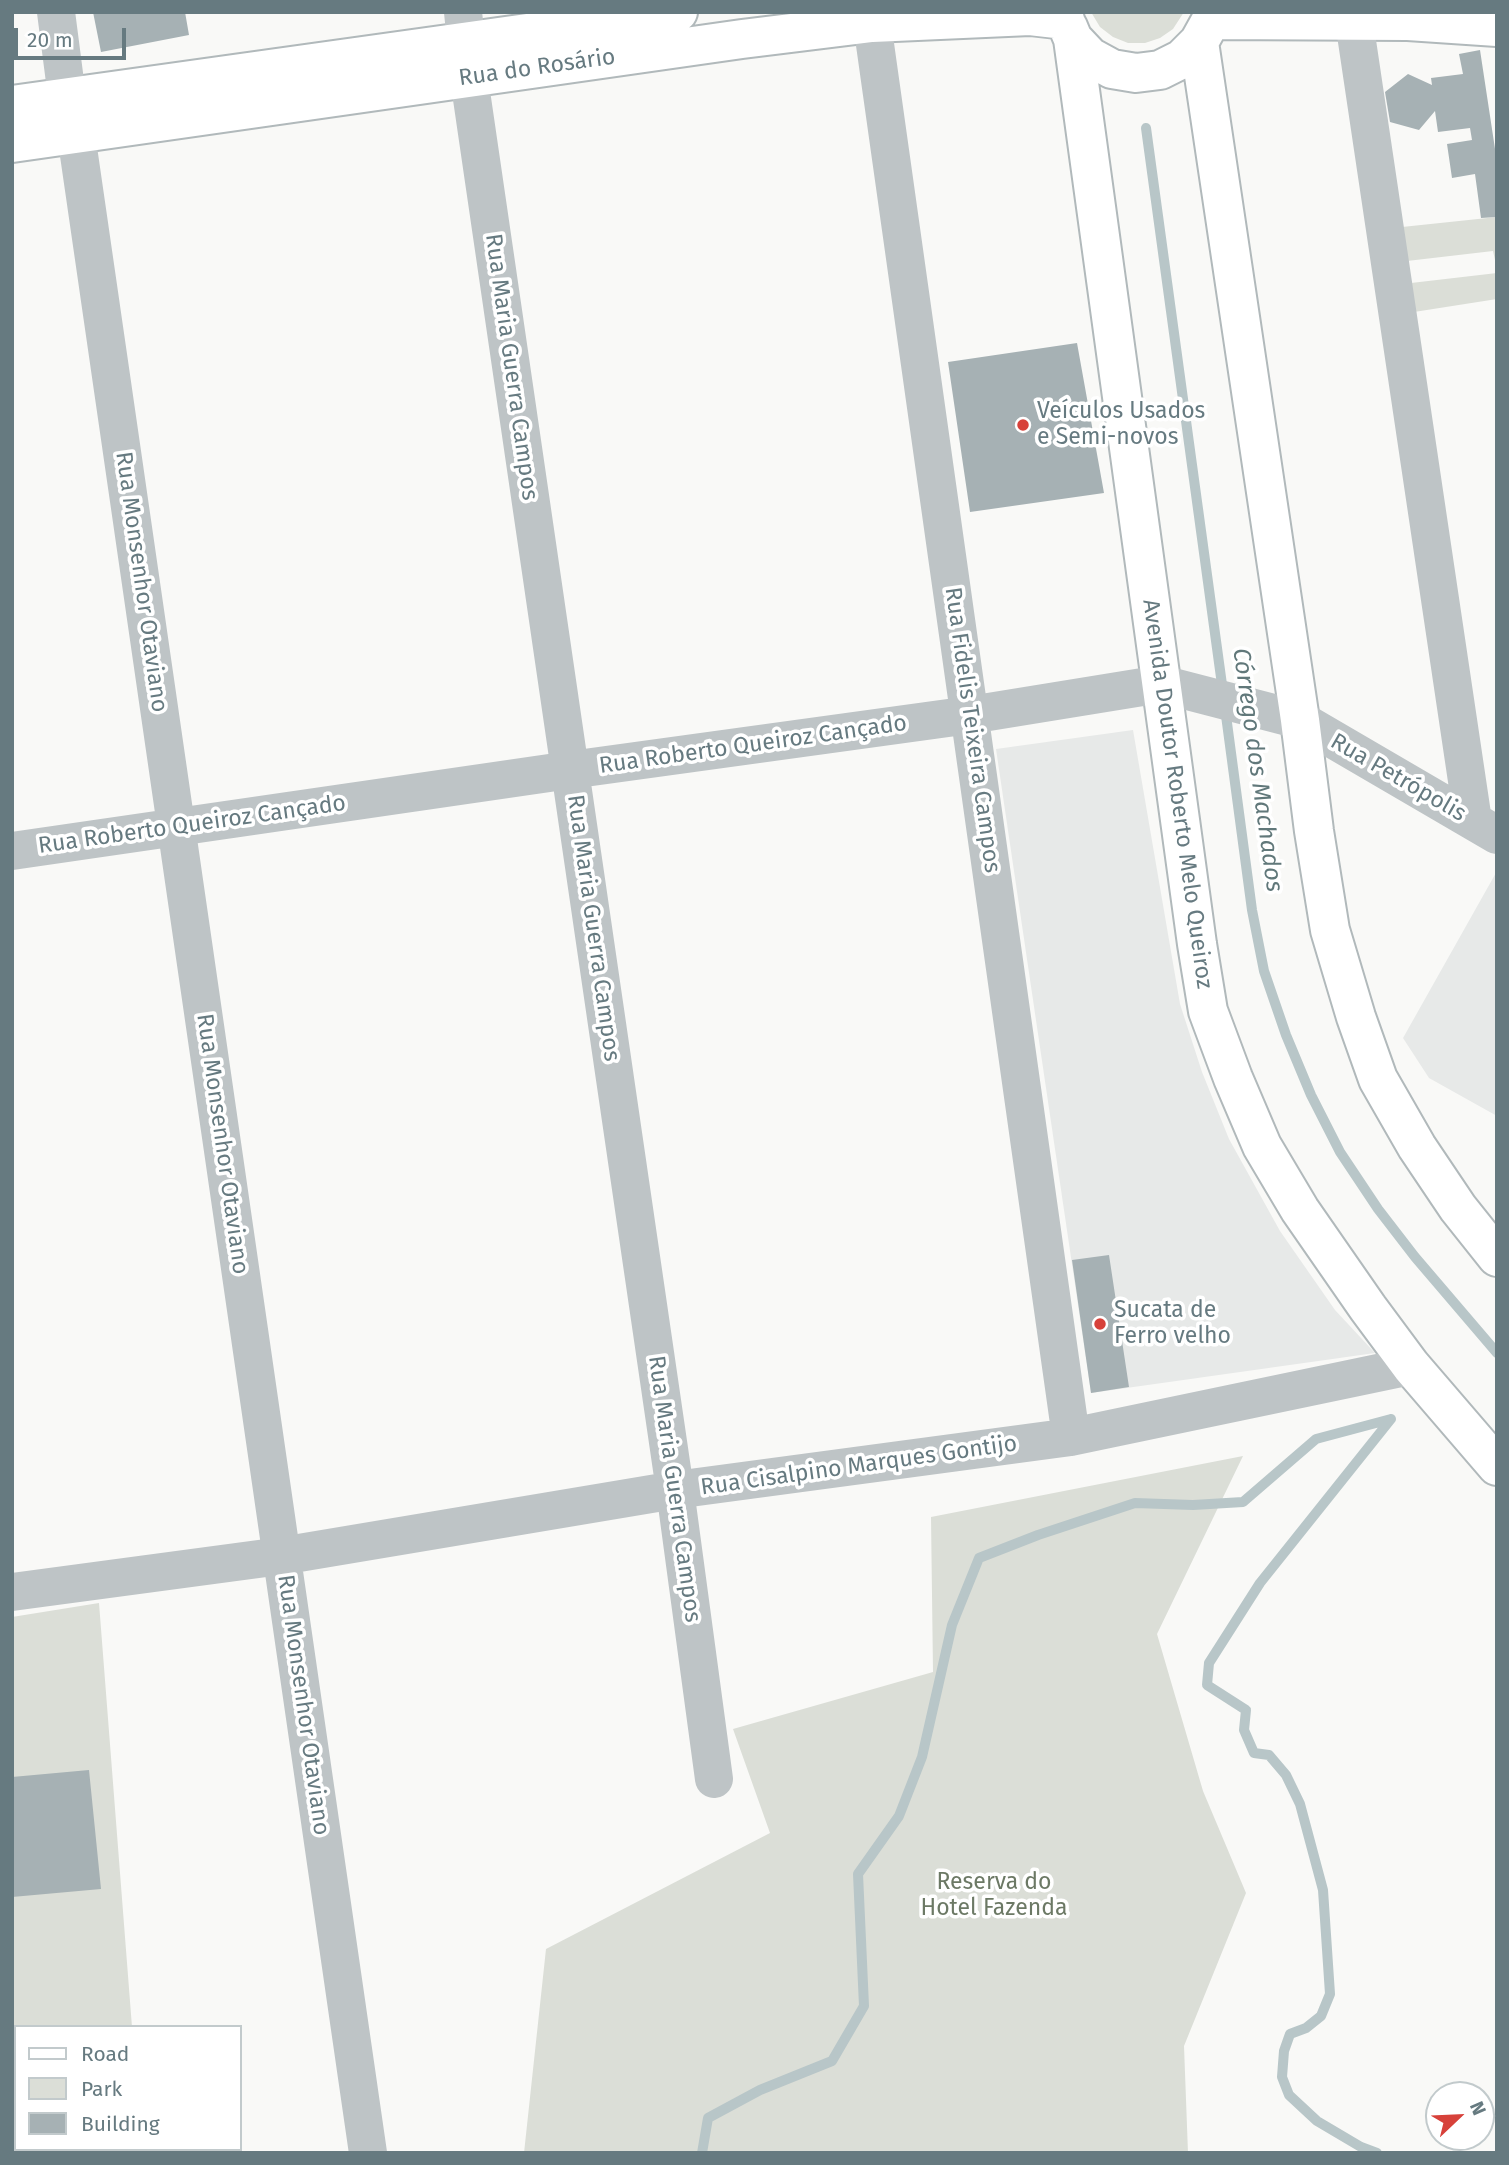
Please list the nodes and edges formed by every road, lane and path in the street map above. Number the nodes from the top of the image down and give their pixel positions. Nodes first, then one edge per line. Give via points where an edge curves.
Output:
1 (56, 12) edge
2 (678, 12) edge
3 (1353, 21) junction
4 (872, 23) junction
5 (1066, 24) edge
6 (1208, 25) edge
7 (1497, 27) edge
8 (466, 44) edge
9 (67, 97) junction
10 (12, 105) edge
11 (76, 134) junction
12 (12, 144) edge
13 (1161, 684) junction
14 (970, 715) junction
15 (1300, 720) junction
16 (570, 770) junction
17 (176, 828) junction
18 (1485, 828) edge
19 (12, 851) edge
20 (1497, 1257) edge
21 (1411, 1366) junction
22 (1071, 1437) junction
23 (1497, 1466) edge
24 (675, 1490) junction
25 (281, 1556) junction
26 (12, 1592) edge
27 (714, 1779) dead end
28 (368, 2153) edge

1 - 9 street
2 - 8 main road, Rua do Rosário
3 - 6 main road
3 - 7 main road
3 - 18 street
4 - 5 main road, Rua do Rosário via 1030,16
4 - 8 main road, Rua do Rosário via 742,39
4 - 14 street, Rua Fidelis Teixeira Campos
5 - 6 main road via 1090,57 1112,69 1136,73 1160,70 1182,59
5 - 13 main road, Avenida Doutor Roberto Melo Queiroz
6 - 15 main road
8 - 9 main road, Rua do Rosário
8 - 11 main road, Rua do Rosário
8 - 16 street, Rua Maria Guerra Campos
9 - 10 main road, Rua do Rosário
11 - 12 main road, Rua do Rosário
11 - 17 street, Rua Monsenhor Otaviano
13 - 14 street, Rua Roberto Queiroz Cançado
13 - 15 street, Rua Petrópolis
13 - 21 main road, Avenida Doutor Roberto Melo Queiroz via 1208,1011 1262,1146 1300,1210
14 - 16 street, Rua Roberto Queiroz Cançado
14 - 22 street, Rua Fidelis Teixeira Campos
15 - 18 street, Rua Petrópolis
15 - 20 main road via 1331,930 1378,1079 1417,1147
16 - 17 street, Rua Roberto Queiroz Cançado
16 - 24 street, Rua Maria Guerra Campos
17 - 19 street, Rua Roberto Queiroz Cançado
17 - 25 street, Rua Monsenhor Otaviano
21 - 22 street, Rua Cisalpino Marques Gontijo
21 - 23 main road, Avenida Doutor Roberto Melo Queiroz
22 - 24 street, Rua Cisalpino Marques Gontijo
24 - 25 street, Rua Cisalpino Marques Gontijo
24 - 27 street, Rua Maria Guerra Campos
25 - 26 street, Rua Cisalpino Marques Gontijo
25 - 28 street, Rua Monsenhor Otaviano

